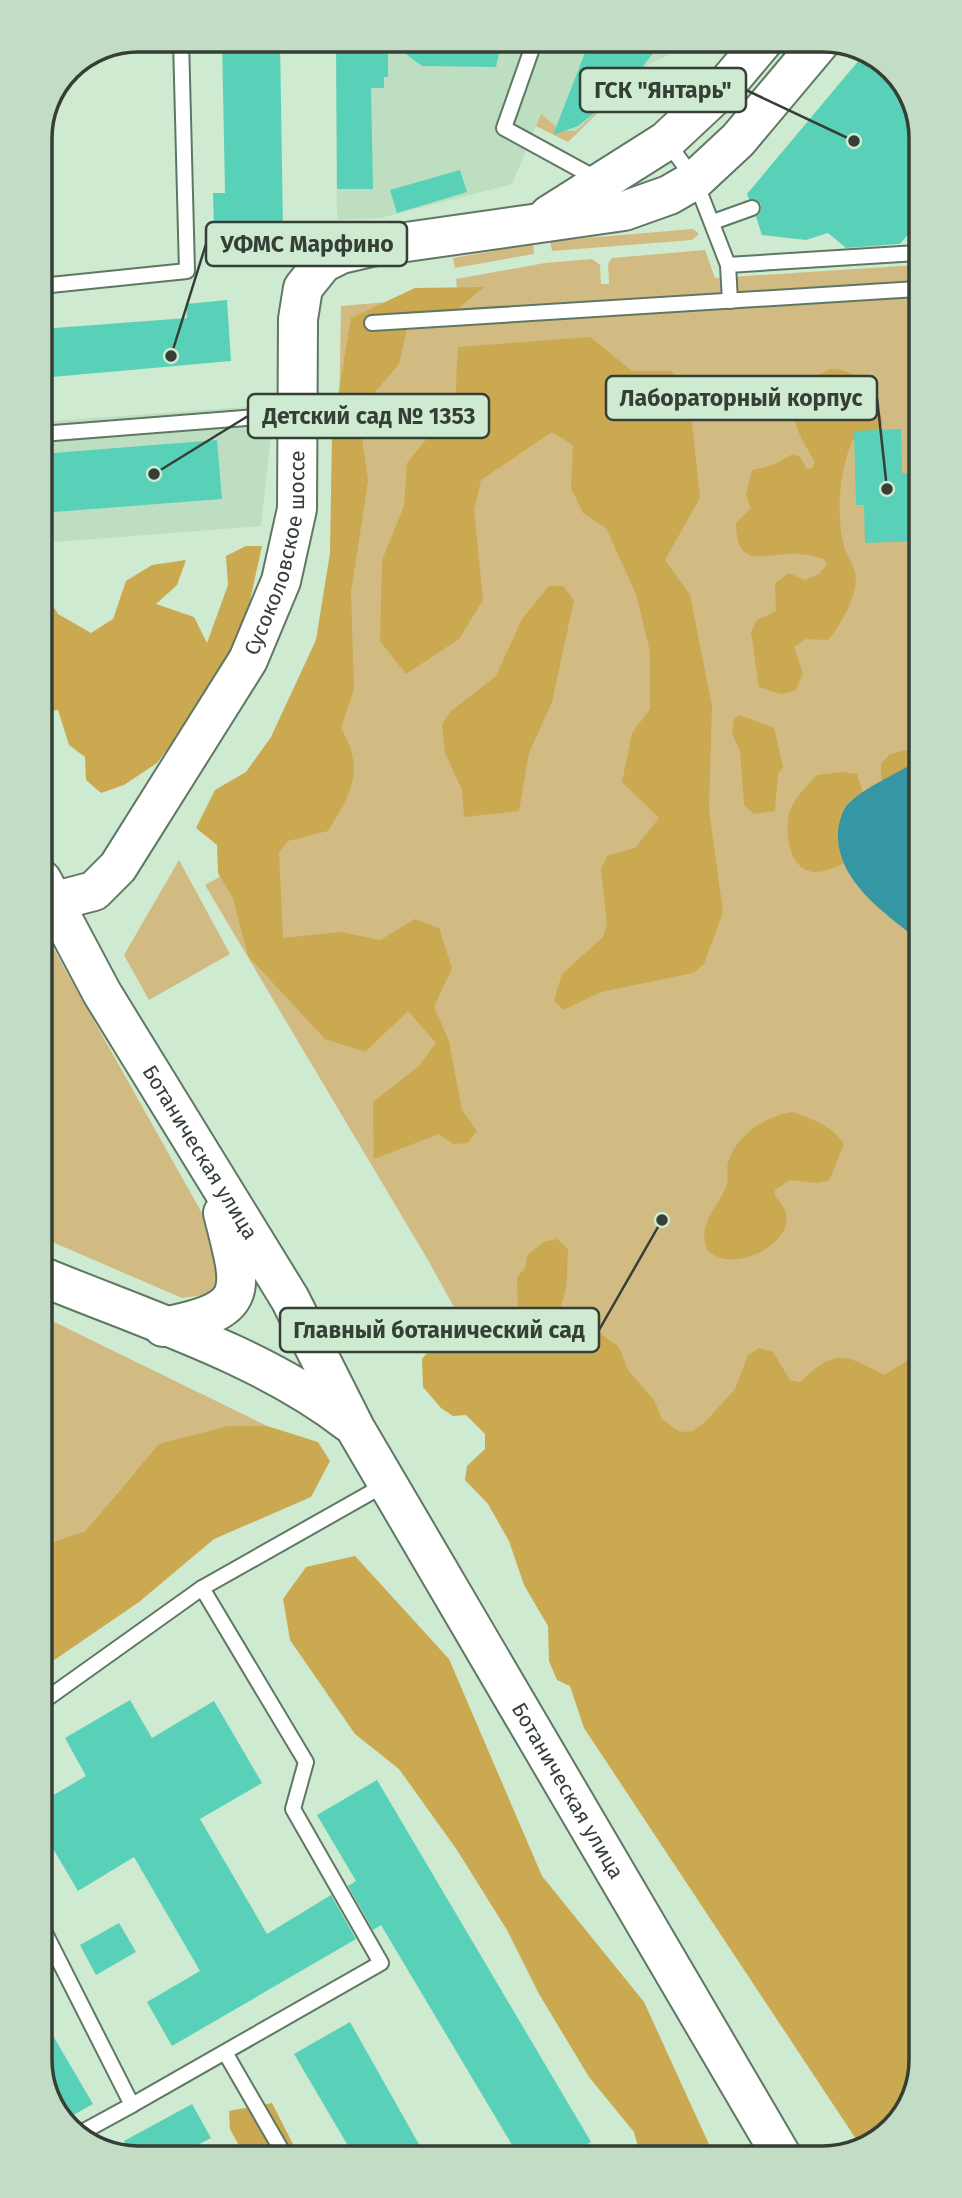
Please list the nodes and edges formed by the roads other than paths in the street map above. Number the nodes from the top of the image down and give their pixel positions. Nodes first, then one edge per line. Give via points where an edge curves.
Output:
1 (181, 52) edge
2 (531, 53) edge
3 (753, 53) edge
4 (811, 53) edge
5 (666, 141) junction
6 (695, 180) junction
7 (603, 183) junction
8 (752, 208) dead end
9 (538, 222) junction
10 (713, 222) junction
11 (909, 252) edge
12 (727, 265) junction
13 (53, 285) edge
14 (909, 290) edge
15 (730, 301) junction
16 (372, 323) dead end
17 (298, 414) junction
18 (53, 433) edge
19 (53, 891) edge
20 (53, 901) edge
21 (215, 1180) junction
22 (52, 1281) edge
23 (163, 1327) junction
24 (355, 1428) junction
25 (387, 1483) junction
26 (202, 1588) junction
27 (52, 1695) edge
28 (52, 1947) edge
29 (226, 2054) junction
30 (132, 2105) junction
31 (88, 2129) edge
32 (279, 2145) edge
33 (776, 2146) edge

1 - 13 lane via 187,271
2 - 7 lane via 504,128
3 - 5 main road, Сусоколовское шоссе
4 - 6 main road, Сусоколовское шоссе via 738,140
5 - 6 lane
5 - 7 main road, Сусоколовское шоссе
6 - 9 main road, Сусоколовское шоссе via 624,211
6 - 10 lane
7 - 9 main road, Сусоколовское шоссе
8 - 10 lane
9 - 17 main road, Сусоколовское шоссе via 371,247 323,263 303,288 298,319
10 - 12 lane
11 - 12 lane
12 - 15 lane
14 - 15 lane
15 - 16 lane
17 - 18 lane
17 - 19 main road, Сусоколовское шоссе via 297,509 281,581 260,636 118,867 94,891
20 - 21 main road, Ботаническая улица
21 - 23 main road via 237,1273 233,1296 220,1312
21 - 24 main road, Ботаническая улица via 290,1299
22 - 23 main road, Ботаническая улица
23 - 24 main road, Ботаническая улица via 250,1362 311,1394
24 - 25 main road, Ботаническая улица
25 - 26 lane
25 - 33 main road, Ботаническая улица
26 - 27 lane
26 - 29 lane via 306,1762 293,1809 381,1963
28 - 30 lane
29 - 30 lane
29 - 32 lane
30 - 31 lane

